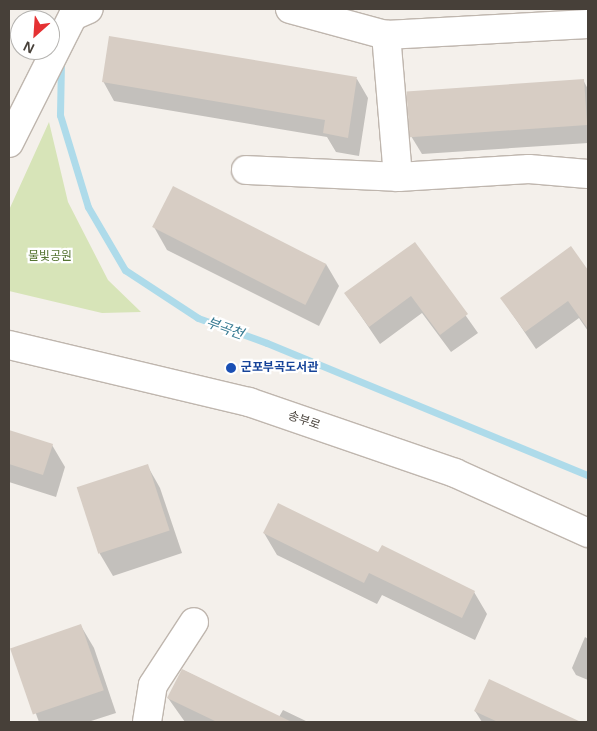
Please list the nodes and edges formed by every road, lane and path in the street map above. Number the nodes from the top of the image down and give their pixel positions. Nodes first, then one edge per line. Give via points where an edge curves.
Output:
1 (290, 9) edge
2 (81, 12) edge
3 (588, 24) edge
4 (386, 35) junction
5 (15, 113) edge
6 (9, 143) edge
7 (246, 170) dead end
8 (588, 174) edge
9 (398, 177) junction
10 (9, 345) edge
11 (588, 533) edge
12 (194, 622) dead end
13 (147, 722) edge

1 - 4 street
2 - 5 street via 33,93
3 - 4 street
4 - 9 street
5 - 6 street
7 - 9 street
8 - 9 street via 529,169
10 - 11 street, 송부로 via 249,402 455,473
12 - 13 street via 153,686

